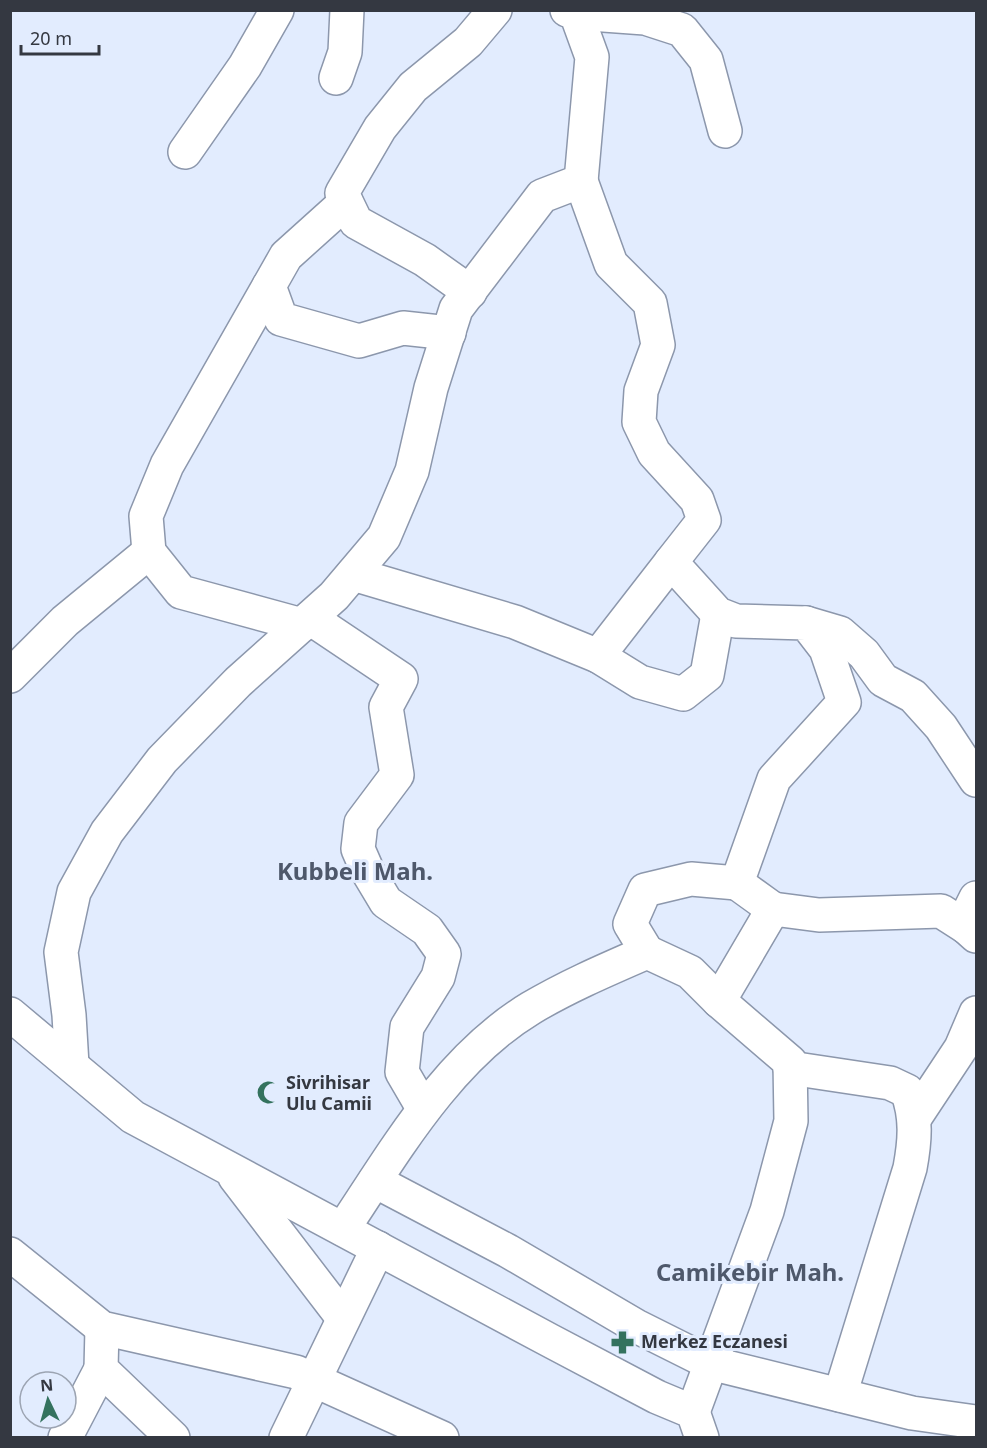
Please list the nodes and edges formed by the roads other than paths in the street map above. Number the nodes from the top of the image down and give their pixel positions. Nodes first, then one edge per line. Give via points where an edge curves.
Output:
1 (277, 10) edge
2 (347, 10) edge
3 (495, 10) edge
4 (571, 12) edge
5 (336, 78) dead end
6 (725, 131) dead end
7 (185, 152) dead end
8 (581, 181) junction
9 (346, 202) junction
10 (269, 286) junction
11 (470, 292) junction
12 (448, 333) junction
13 (149, 552) junction
14 (671, 562) junction
15 (353, 574) junction
16 (718, 614) junction
17 (306, 621) junction
18 (806, 623) junction
19 (598, 656) junction
20 (10, 676) edge
21 (976, 780) edge
22 (737, 883) junction
23 (773, 909) junction
24 (973, 920) edge
25 (647, 952) junction
26 (719, 1001) junction
27 (976, 1013) edge
28 (10, 1014) edge
29 (72, 1065) junction
30 (790, 1068) junction
31 (423, 1108) junction
32 (914, 1119) junction
33 (227, 1167) junction
34 (375, 1181) junction
35 (343, 1229) junction
36 (378, 1248) junction
37 (10, 1254) edge
38 (343, 1318) junction
39 (102, 1328) junction
40 (710, 1363) junction
41 (101, 1369) junction
42 (313, 1379) junction
43 (840, 1395) junction
44 (698, 1425) edge
45 (971, 1427) edge
46 (65, 1437) edge
47 (173, 1437) edge
48 (286, 1437) edge
49 (442, 1437) edge

1 - 7 street via 245,66
2 - 5 street via 345,52
3 - 9 street via 468,42 413,87 380,128 342,193
4 - 6 street via 645,18 682,30 706,60
4 - 8 street via 592,57
8 - 11 street via 542,196
8 - 14 street via 611,264 650,303 658,345 641,391 639,422 654,453 697,500 704,520
9 - 10 street via 286,256
9 - 11 street via 356,222 425,260
10 - 12 street via 281,320 359,341 403,327
10 - 13 street via 167,465 146,516
11 - 12 street via 456,309
12 - 15 street via 412,471 384,537
13 - 17 street via 181,592
13 - 20 street via 65,621
14 - 16 street
14 - 19 street
15 - 17 street
15 - 19 street via 515,622
16 - 18 street via 736,621
16 - 19 street via 707,675 683,694 640,682
17 - 29 street via 238,682 162,760 106,832 74,892 61,952
17 - 31 street via 401,679 386,707 396,775 361,823 358,849 386,902 427,930 444,954 438,977 407,1027 402,1072
18 - 21 street via 840,633 864,654 883,680 913,696 941,727
18 - 22 street via 826,649 844,702 774,778
22 - 23 street
22 - 25 street via 691,879 645,890 630,924
23 - 24 street via 819,915 941,911
23 - 26 street
25 - 26 street via 690,972
25 - 31 street via 597,973 530,1009 484,1045
26 - 30 street via 790,1062
27 - 32 street via 961,1048
28 - 29 street
29 - 33 street via 134,1117
30 - 32 street via 890,1083 906,1091
30 - 40 street via 791,1120 767,1211
31 - 34 street
32 - 43 street via 910,1168
33 - 35 street
33 - 38 street
34 - 35 street
34 - 40 street
35 - 36 street
36 - 38 street
36 - 44 street via 657,1397
37 - 39 street
38 - 42 street
39 - 41 street
39 - 42 street
40 - 43 street
40 - 44 street
41 - 46 street
41 - 47 street
42 - 48 street
42 - 49 street
43 - 45 street

